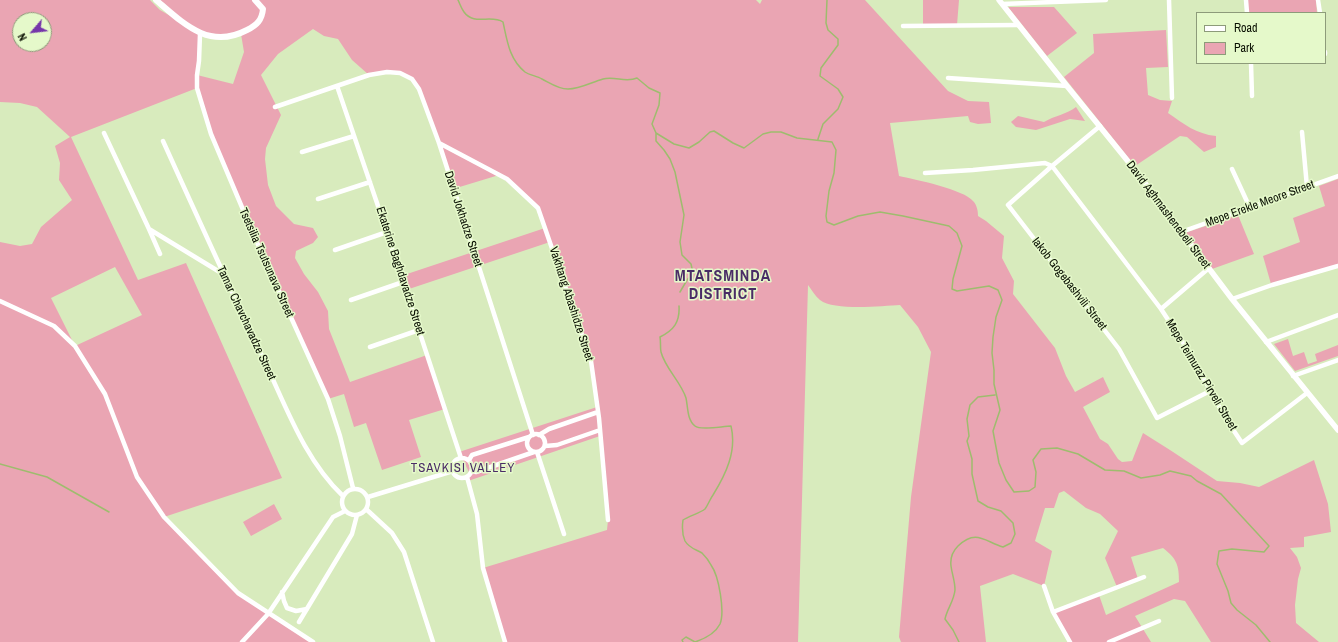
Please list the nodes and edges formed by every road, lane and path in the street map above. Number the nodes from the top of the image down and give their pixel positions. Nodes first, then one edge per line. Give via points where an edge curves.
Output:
1 (156, 0) edge
2 (255, 0) edge
3 (1094, 0) edge
4 (1106, 0) edge
5 (1169, 0) edge
6 (1246, 0) edge
7 (1318, 0) edge
8 (1001, 2) edge
9 (1020, 2) edge
10 (1247, 12) edge
11 (1320, 12) edge
12 (1018, 25) junction
13 (903, 26) dead end
14 (200, 34) junction
15 (1251, 64) edge
16 (948, 78) dead end
17 (337, 86) junction
18 (1067, 86) junction
19 (1252, 96) dead end
20 (1172, 98) dead end
21 (275, 107) dead end
22 (1100, 126) junction
23 (1302, 132) dead end
24 (104, 133) dead end
25 (354, 136) junction
26 (163, 141) dead end
27 (439, 143) junction
28 (302, 152) dead end
29 (1052, 166) junction
30 (1232, 169) dead end
31 (926, 172) dead end
32 (1338, 176) edge
33 (370, 182) junction
34 (1307, 187) junction
35 (318, 199) dead end
36 (1250, 208) junction
37 (149, 229) junction
38 (387, 232) junction
39 (1181, 232) junction
40 (335, 250) dead end
41 (160, 254) dead end
42 (1338, 266) edge
43 (1209, 268) junction
44 (222, 274) junction
45 (403, 282) junction
46 (1232, 299) junction
47 (350, 300) dead end
48 (0, 301) edge
49 (1161, 309) junction
50 (1338, 315) edge
51 (419, 330) junction
52 (1266, 342) junction
53 (370, 347) dead end
54 (1338, 360) edge
55 (1294, 376) junction
56 (1210, 391) junction
57 (1307, 393) junction
58 (598, 412) junction
59 (600, 430) junction
60 (1338, 430) edge
61 (540, 435) junction
62 (531, 436) junction
63 (545, 446) junction
64 (536, 452) junction
65 (461, 458) junction
66 (469, 460) junction
67 (453, 471) junction
68 (472, 471) junction
69 (467, 477) junction
70 (353, 488) junction
71 (343, 496) junction
72 (368, 497) junction
73 (366, 510) junction
74 (345, 511) junction
75 (357, 515) junction
76 (608, 520) dead end
77 (564, 534) dead end
78 (1144, 577) dead end
79 (1044, 586) dead end
80 (282, 592) junction
81 (307, 609) junction
82 (1053, 612) junction
83 (268, 614) junction
84 (1159, 621) dead end
85 (299, 622) dead end
86 (242, 642) edge
87 (313, 642) edge
88 (433, 642) edge
89 (505, 642) edge
90 (1070, 642) edge
91 (1109, 642) edge

1 - 14 main road
2 - 14 main road via 263,9 260,19 253,27 241,34 226,37 216,38
3 - 4 street
3 - 9 street
5 - 20 street
6 - 10 street
7 - 11 street
8 - 9 street
8 - 12 street, David Aghmashenebeli Street
12 - 13 street
12 - 18 street, David Aghmashenebeli Street
14 - 70 street, Tsetsilia Tsutsunava Street via 197,88 211,134 328,399
15 - 19 street
16 - 18 street
17 - 21 street
17 - 25 street, Ekaterine Baghdavadze Street
17 - 27 street, David Jokhadze Street via 368,75 387,72 400,73 412,79 419,89
18 - 22 street, David Aghmashenebeli Street
22 - 29 street, Iakob Gogebashvili Street
22 - 39 street, David Aghmashenebeli Street
23 - 34 street
24 - 37 street
25 - 28 street
25 - 33 street, Ekaterine Baghdavadze Street
26 - 44 street, Tamar Chavchavadze Street
27 - 58 street, Vakhtang Abashidze Street via 507,179 538,208 591,361
27 - 62 street, David Jokhadze Street
29 - 31 street via 1045,163
29 - 49 street, Mepe Teimuraz Pirveli Street
29 - 56 street, Iakob Gogebashvili Street via 1008,205 1119,349 1157,418
30 - 36 street
32 - 34 street, Mepe Erekle Meore Street
33 - 35 street
33 - 38 street, Ekaterine Baghdavadze Street
34 - 36 street, Mepe Erekle Meore Street
36 - 39 street, Mepe Erekle Meore Street
37 - 41 street
37 - 44 street
38 - 40 street
38 - 45 street, Ekaterine Baghdavadze Street
39 - 43 street, David Aghmashenebeli Street
42 - 46 street
43 - 46 street, David Aghmashenebeli Street
43 - 49 street
44 - 71 street, Tamar Chavchavadze Street via 296,429 319,469
45 - 47 street
45 - 51 street, Ekaterine Baghdavadze Street
46 - 52 street, David Aghmashenebeli Street
48 - 83 street via 54,326 75,346 105,394 138,477 164,517 238,593
49 - 56 street, Mepe Teimuraz Pirveli Street via 1188,350
50 - 52 street
51 - 53 street
51 - 65 street, Ekaterine Baghdavadze Street
52 - 55 street, David Aghmashenebeli Street
54 - 55 street
55 - 57 street, David Aghmashenebeli Street
56 - 57 street, Mepe Teimuraz Pirveli Street via 1242,443
57 - 60 street, David Aghmashenebeli Street
58 - 59 street, Vakhtang Abashidze Street
58 - 61 street via 549,429
59 - 63 street via 557,446
59 - 76 street, Vakhtang Abashidze Street
61 - 62 street
61 - 63 street via 545,440
62 - 64 street via 527,443 528,447
62 - 66 street via 472,455
63 - 64 street via 542,451
64 - 68 street via 476,472
64 - 77 street
65 - 66 street
65 - 67 street via 453,464
66 - 68 street
67 - 69 street via 457,476
67 - 72 street
68 - 69 street
69 - 89 street via 477,514 483,568
70 - 71 street
70 - 72 street via 362,490
71 - 74 street
72 - 73 street
73 - 75 street
73 - 88 street via 392,533 404,552
74 - 75 street
74 - 80 street via 333,517
75 - 81 street via 352,534
78 - 82 street
79 - 82 street
80 - 81 street via 287,608 296,611
80 - 83 street
81 - 85 street
82 - 90 street
83 - 86 street
83 - 87 street
84 - 91 street

